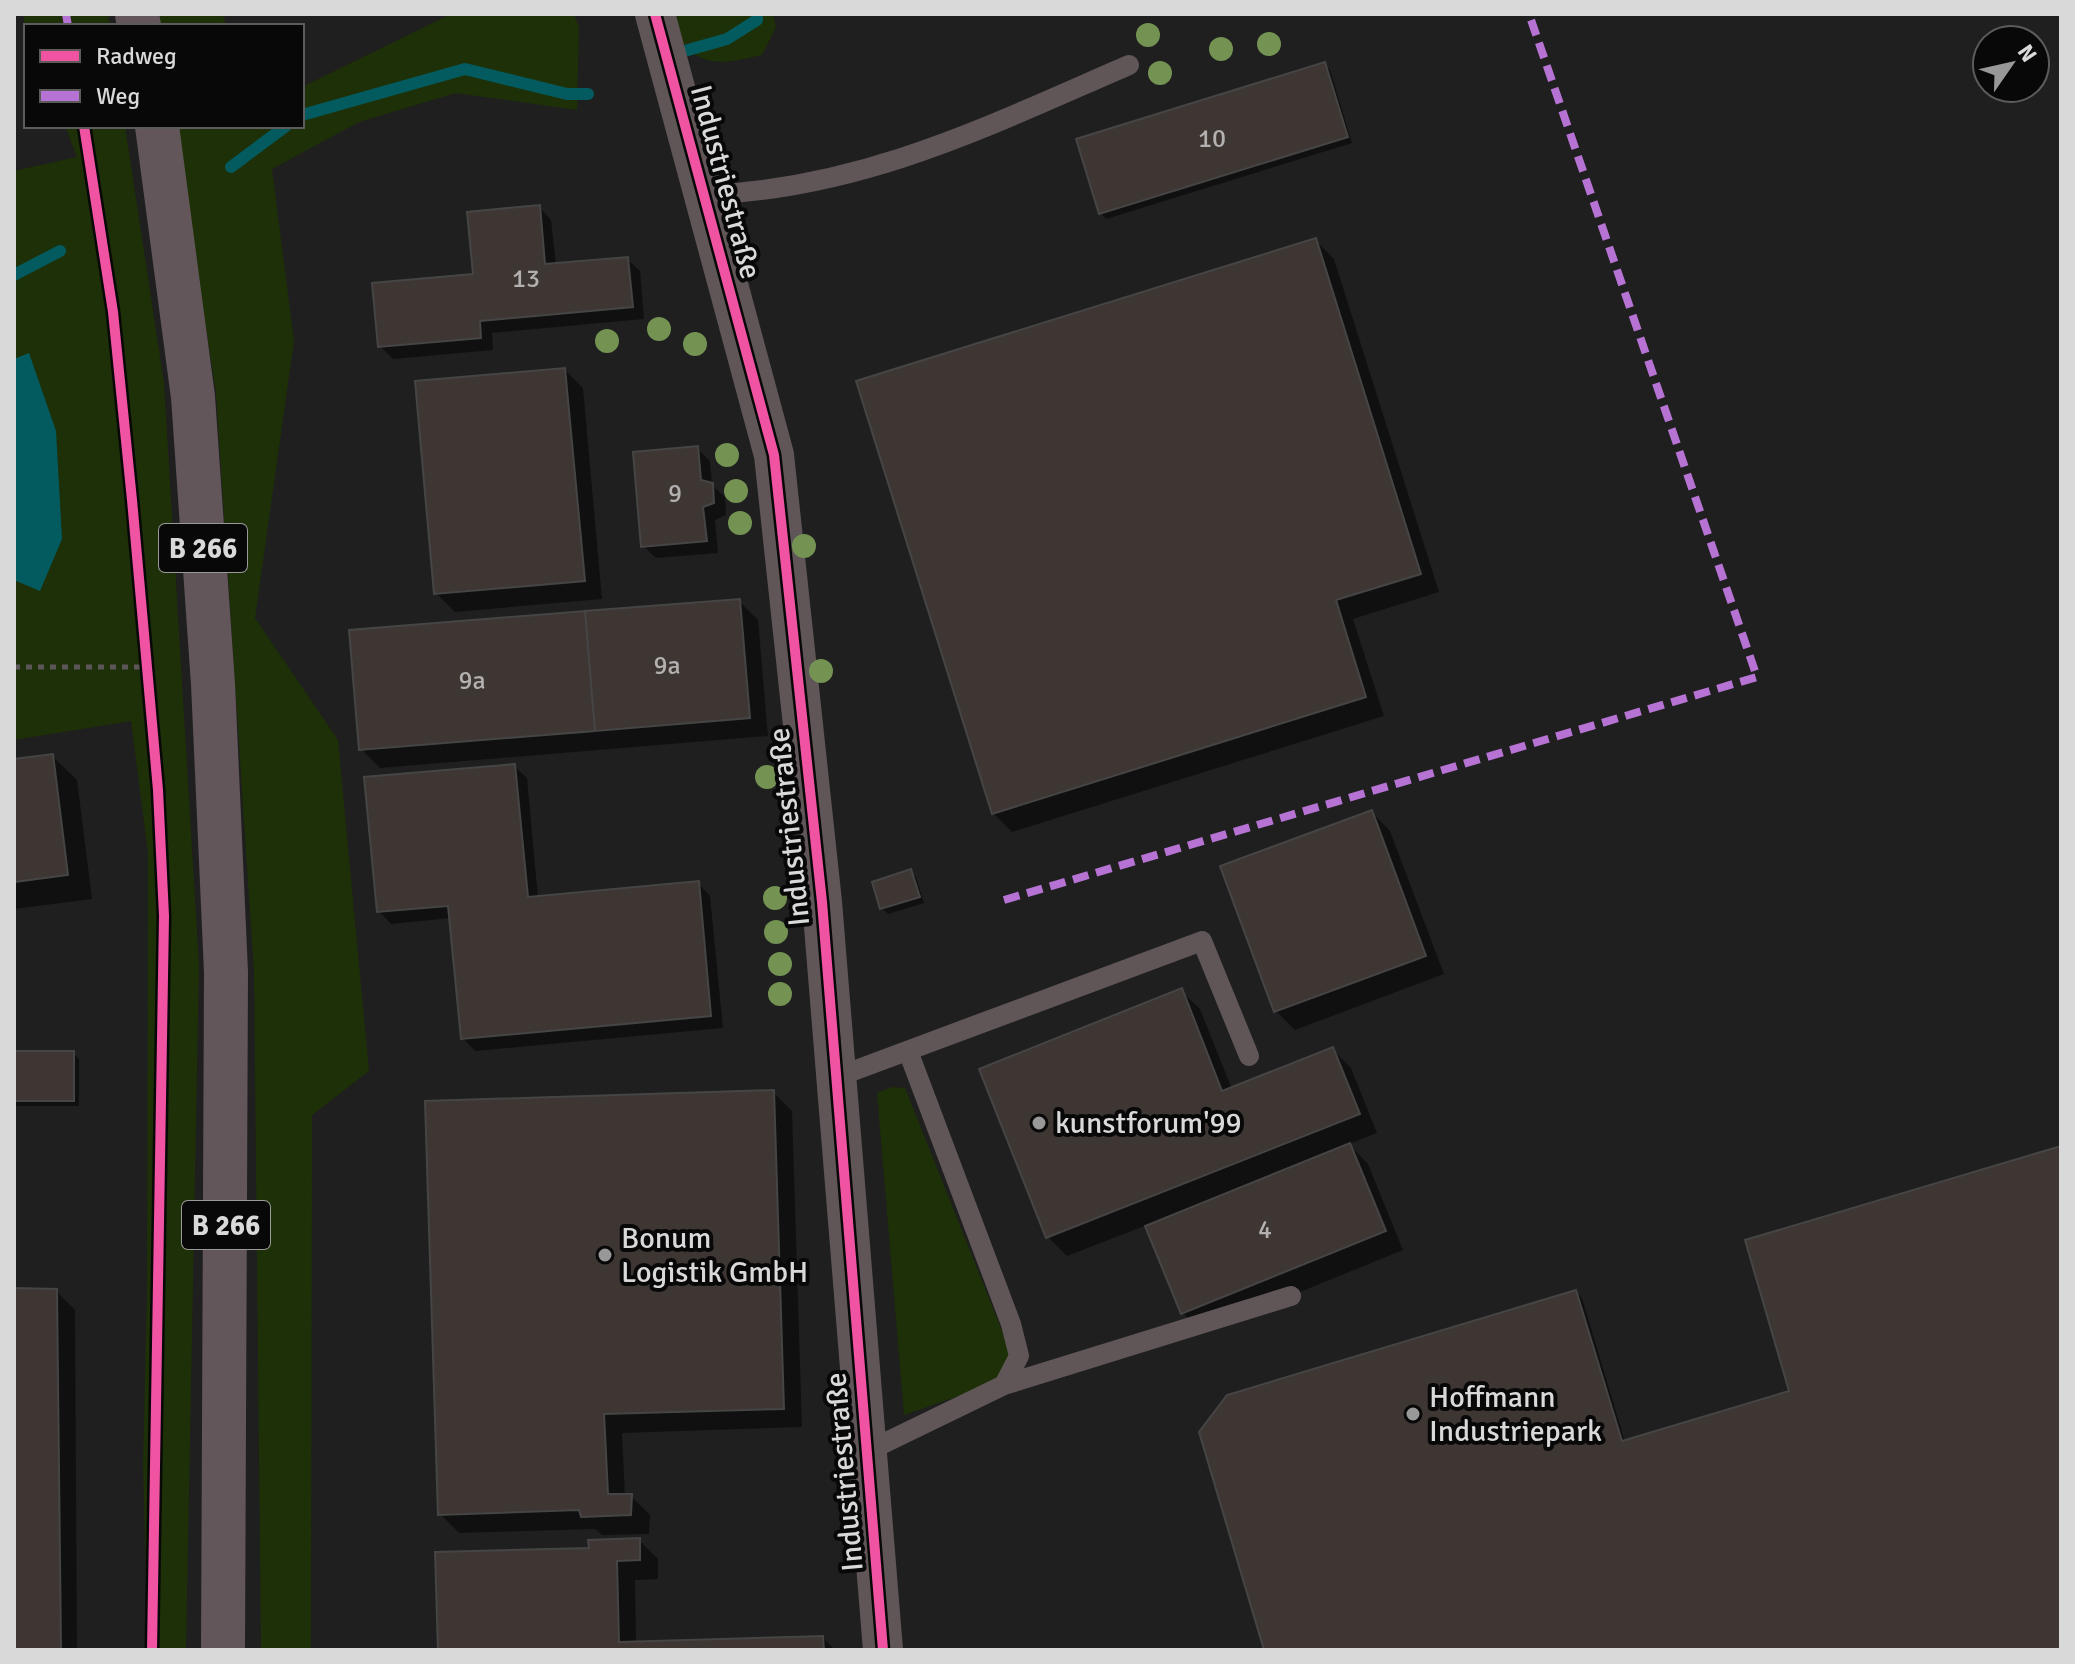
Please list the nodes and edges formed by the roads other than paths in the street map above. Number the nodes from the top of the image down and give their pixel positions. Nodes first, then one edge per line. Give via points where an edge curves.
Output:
1 (655, 14) edge
2 (1129, 65) dead end
3 (157, 128) edge
4 (705, 195) junction
5 (908, 1051) junction
6 (1249, 1056) dead end
7 (837, 1077) junction
8 (1291, 1296) dead end
9 (1004, 1385) junction
10 (866, 1452) junction
11 (223, 1650) edge
12 (883, 1650) edge

1 - 4 street, Industriestraße
2 - 4 lane via 926,152 802,187
3 - 11 main road, B 266 via 193,397 226,972
4 - 7 street, Industriestraße via 774,455
5 - 6 lane via 1202,941
5 - 7 lane
5 - 9 lane via 1016,1340 1019,1356
7 - 10 street, Industriestraße
8 - 9 lane
9 - 10 lane
10 - 12 street, Industriestraße

